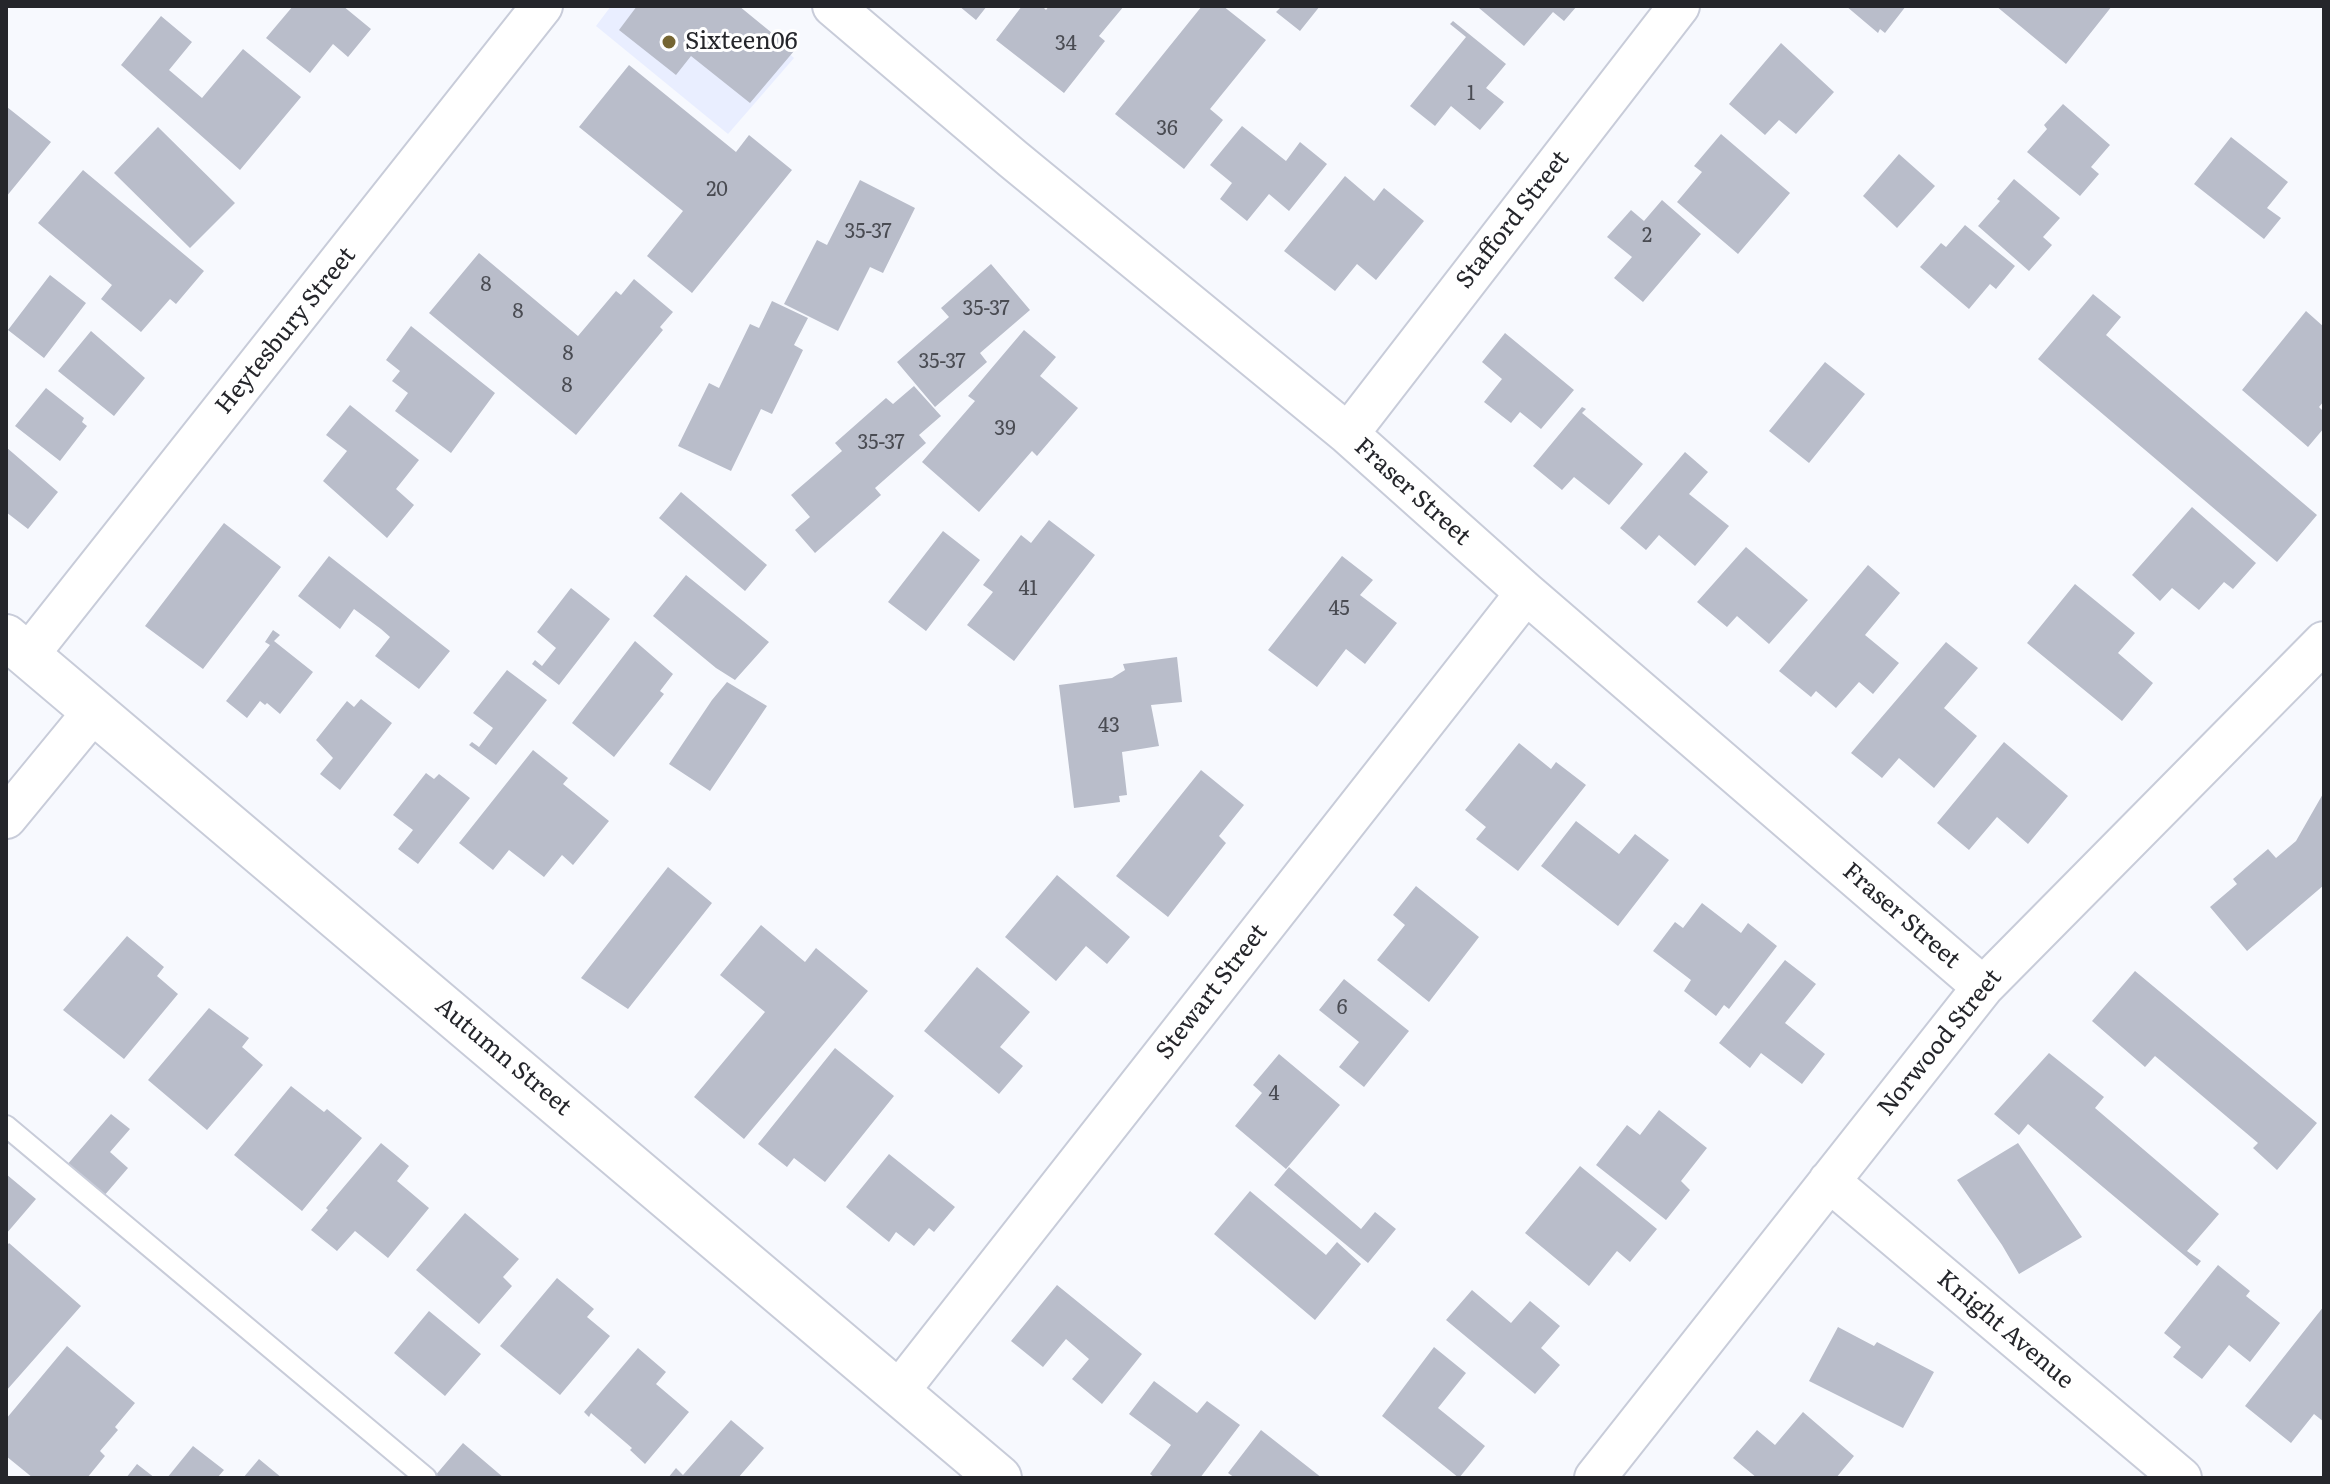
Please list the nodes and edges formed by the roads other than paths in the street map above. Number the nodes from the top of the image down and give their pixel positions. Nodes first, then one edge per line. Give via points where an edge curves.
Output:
1 (542, 6) edge
2 (833, 6) edge
3 (1679, 6) edge
4 (1348, 434) junction
5 (1526, 593) junction
6 (2324, 642) edge
7 (17, 646) edge
8 (94, 711) junction
9 (6, 818) edge
10 (1983, 987) junction
11 (6, 1126) edge
12 (1829, 1181) junction
13 (898, 1392) junction
14 (426, 1478) edge
15 (999, 1478) edge
16 (1595, 1478) edge
17 (2181, 1478) edge

1 - 7 street, Heytesbury Street
2 - 4 street, Fraser Street
3 - 4 street, Stafford Street
4 - 5 street, Fraser Street
5 - 10 street, Fraser Street
5 - 13 street, Stewart Street
6 - 10 street, Norwood Street
7 - 8 street, Autumn Street
8 - 9 street
8 - 13 street, Autumn Street
10 - 12 street, Norwood Street
11 - 14 lane
12 - 16 street, Norwood Street
12 - 17 street, Knight Avenue
13 - 15 street, Autumn Street

